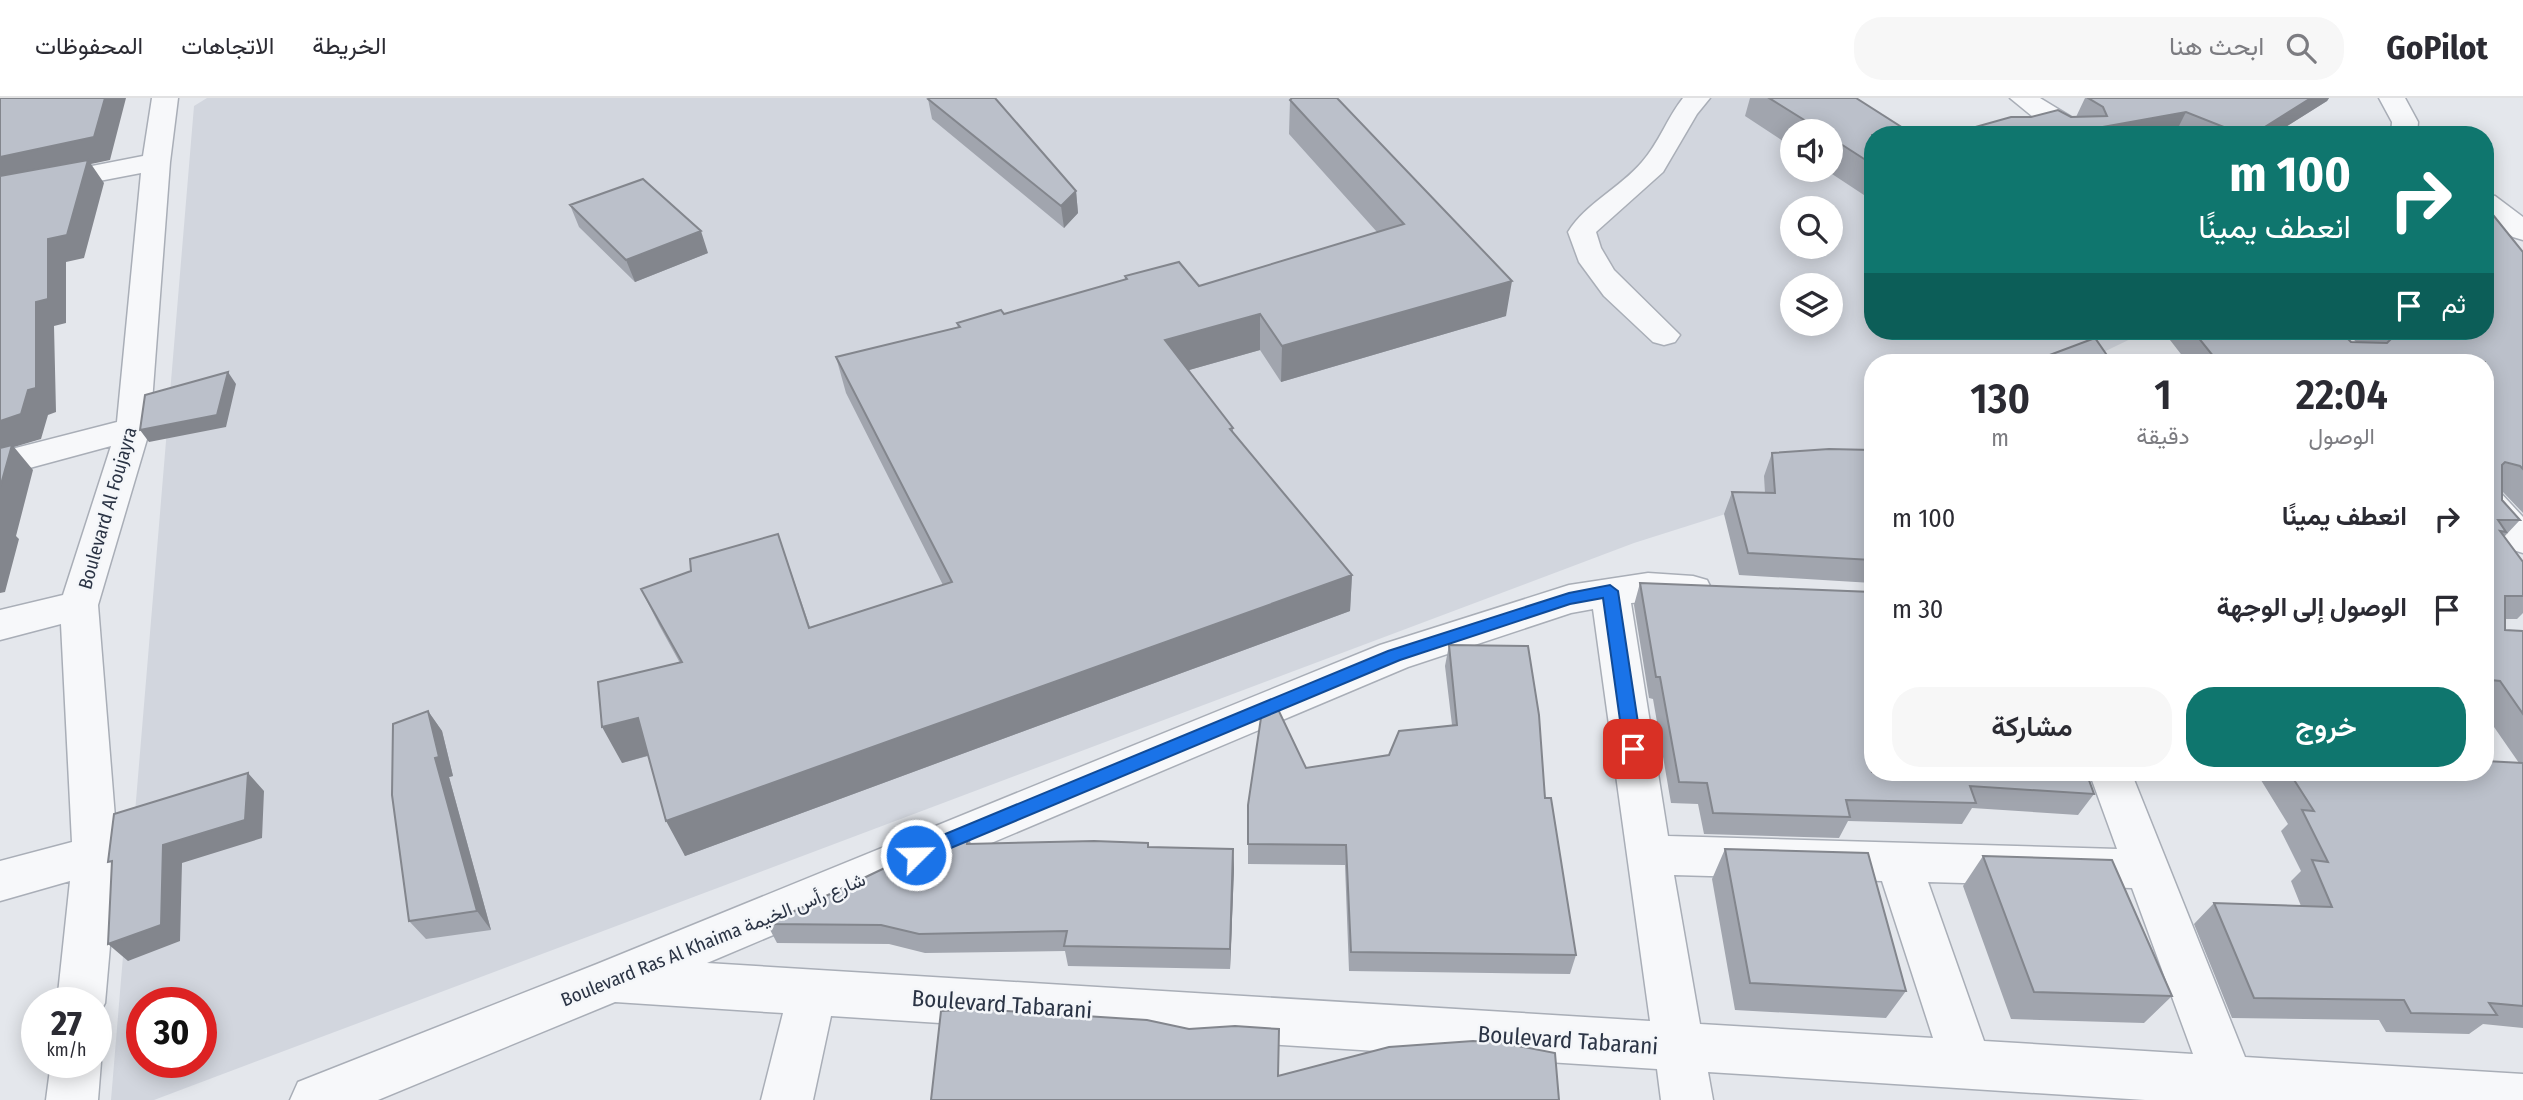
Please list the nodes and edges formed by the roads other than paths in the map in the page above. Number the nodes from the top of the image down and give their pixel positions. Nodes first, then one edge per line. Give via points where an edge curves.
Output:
1 (165, 98) edge
2 (1697, 98) edge
3 (2023, 98) edge
4 (2392, 98) edge
5 (2052, 126) edge
6 (2405, 126) edge
7 (156, 162) junction
8 (0, 192) edge
9 (2494, 209) edge
10 (2523, 231) edge
11 (1664, 335) dead end
12 (133, 429) junction
13 (0, 464) edge
14 (2494, 509) edge
15 (2523, 540) edge
16 (1610, 591) junction
17 (1727, 592) edge
18 (79, 606) junction
19 (0, 625) edge
20 (2113, 781) edge
21 (95, 855) junction
22 (1648, 855) junction
23 (1898, 862) junction
24 (2147, 869) junction
25 (0, 881) edge
26 (614, 980) junction
27 (83, 987) edge
28 (812, 992) junction
29 (1679, 1046) junction
30 (1967, 1064) junction
31 (376, 1087) edge
32 (2232, 1090) edge
33 (2523, 1099) edge
34 (316, 1100) edge
35 (787, 1100) edge
36 (1687, 1100) edge

1 - 7 street, Boulevard Al Foujayra
2 - 11 street via 1685,110 1674,137 1653,166 1582,232 1590,256 1614,290
3 - 5 street via 2039,122
4 - 6 street
7 - 8 street
7 - 12 street, Boulevard Al Foujayra
9 - 10 street
12 - 13 street
12 - 18 street, Boulevard Al Foujayra
14 - 15 street
16 - 17 street, Boulevard Ras Al Khaima شارع رأس الخيمة via 1648,587
16 - 22 street
16 - 26 street, Boulevard Ras Al Khaima شارع رأس الخيمة via 1569,599 1394,656
18 - 19 street
18 - 21 street, Boulevard Al Foujayra
20 - 24 street
21 - 25 street
21 - 27 street, Boulevard Al Foujayra
22 - 23 street
22 - 29 street
23 - 24 street
23 - 30 street
24 - 32 street
26 - 28 street, Boulevard Tabarani
26 - 31 street, Boulevard Ras Al Khaima شارع رأس الخيمة
28 - 29 street, Boulevard Tabarani
28 - 35 street
29 - 30 street, Boulevard Tabarani
29 - 36 street
30 - 32 street, Boulevard Tabarani
31 - 34 street, Boulevard Ras Al Khaima شارع رأس الخيمة
32 - 33 street, Boulevard Tabarani

